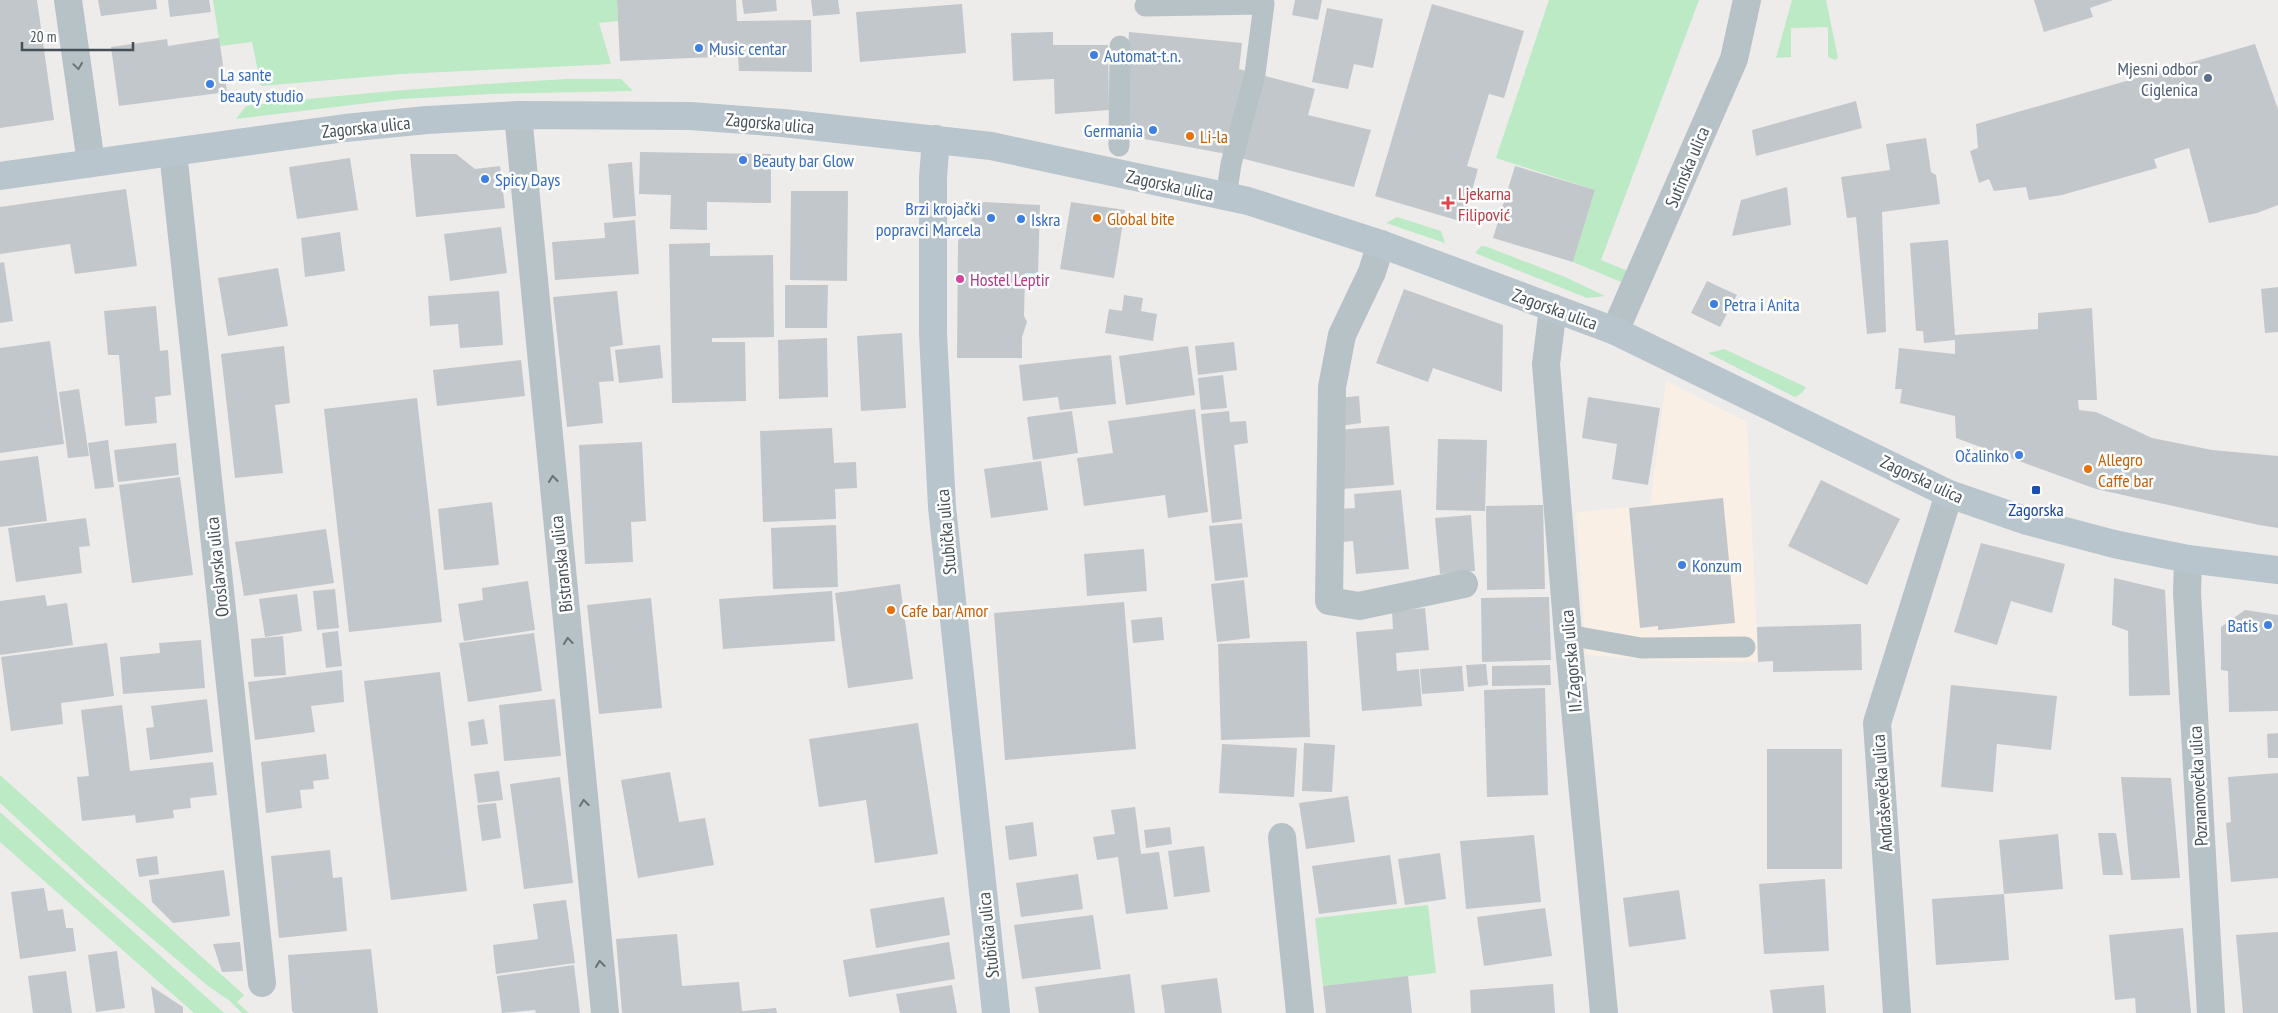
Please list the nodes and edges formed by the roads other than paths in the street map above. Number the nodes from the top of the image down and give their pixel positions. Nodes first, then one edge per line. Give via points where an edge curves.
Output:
1 (68, 0) edge
2 (1747, 0) edge
3 (1146, 6) dead end
4 (1120, 46) dead end
5 (518, 115) junction
6 (936, 138) junction
7 (1119, 146) dead end
8 (172, 152) junction
9 (91, 163) junction
10 (0, 176) edge
11 (1226, 197) junction
12 (1381, 244) junction
13 (1553, 308) junction
14 (1615, 331) junction
15 (1949, 494) junction
16 (2188, 559) junction
17 (2278, 570) edge
18 (1464, 584) dead end
19 (1568, 635) junction
20 (1745, 647) dead end
21 (1282, 837) dead end
22 (262, 983) dead end
23 (605, 1013) edge
24 (996, 1013) edge
25 (1300, 1013) edge
26 (1604, 1013) edge
27 (1897, 1013) edge
28 (2211, 1013) edge

1 -> 9 street
2 - 14 street, Sutinska ulica via 1734,59
3 - 11 lane via 1264,4 1255,74 1231,164
4 - 7 lane
5 - 6 street, Zagorska ulica via 690,116
5 - 8 street, Zagorska ulica via 371,126
23 -> 5 street, Bistranska ulica
6 - 11 street, Zagorska ulica via 991,146
6 - 24 street, Stubička ulica via 933,334 942,507
8 - 9 street, Zagorska ulica
8 - 22 street, Oroslavska ulica
9 - 10 street, Zagorska ulica
11 - 12 street, Zagorska ulica via 1248,201
12 - 13 street, Zagorska ulica
12 - 18 street via 1372,272 1342,335 1332,387 1330,601 1359,606
13 - 14 street, Zagorska ulica
13 - 19 street, II. Zagorska ulica via 1546,364
14 - 15 street, Zagorska ulica
15 - 16 street, Zagorska ulica via 2026,521
15 - 27 street, Andraševečka ulica via 1877,722
16 - 17 street, Zagorska ulica
16 - 28 street, Poznanovečka ulica
19 - 20 lane via 1641,648
19 - 26 street, II. Zagorska ulica
21 - 25 street

